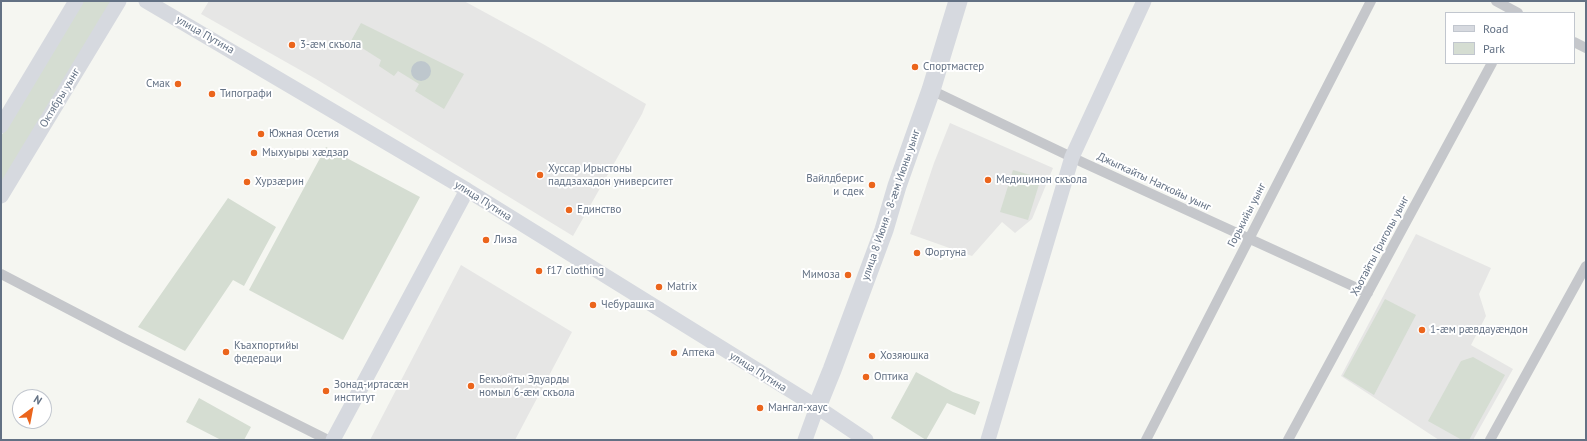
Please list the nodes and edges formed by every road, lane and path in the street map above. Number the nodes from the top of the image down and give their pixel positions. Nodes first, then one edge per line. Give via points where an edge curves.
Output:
1 (76, 1) edge
2 (120, 1) edge
3 (146, 1) edge
4 (958, 1) edge
5 (1144, 1) edge
6 (1371, 1) edge
7 (1496, 1) edge
8 (1516, 12) edge
9 (1575, 42) edge
10 (1586, 48) edge
11 (1491, 64) edge
12 (931, 90) junction
13 (1, 126) edge
14 (1072, 157) junction
15 (467, 190) junction
16 (1, 196) edge
17 (1248, 238) junction
18 (1586, 266) edge
19 (1, 274) edge
20 (1368, 293) junction
21 (817, 407) junction
22 (328, 440) edge
23 (333, 440) edge
24 (805, 440) edge
25 (866, 440) edge
26 (988, 440) edge
27 (1146, 440) edge
28 (1288, 440) edge
29 (1490, 440) edge

1 - 13 street
2 - 16 street, Октябры уынг
3 - 15 street, улица Путина
4 - 12 highway, улица 8 Июня - 8-ӕм Июны уынг
5 - 14 street
6 - 17 street, Горькийы уынг
7 - 8 street
9 - 10 street
11 - 20 street, Хъотайты Григолы уынг
12 - 14 street, Джыгкайты Нагкойы уынг
12 - 21 highway, улица 8 Июня - 8-ӕм Июны уынг via 881,237
14 - 17 street, Джыгкайты Нагкойы уынг
14 - 26 street
15 - 21 street, улица Путина
15 - 23 street
17 - 20 street, Джыгкайты Нагкойы уынг
17 - 27 street, Горькийы уынг
18 - 29 street
19 - 22 street
20 - 28 street, Хъотайты Григолы уынг
21 - 24 street
21 - 25 street, улица Путина

